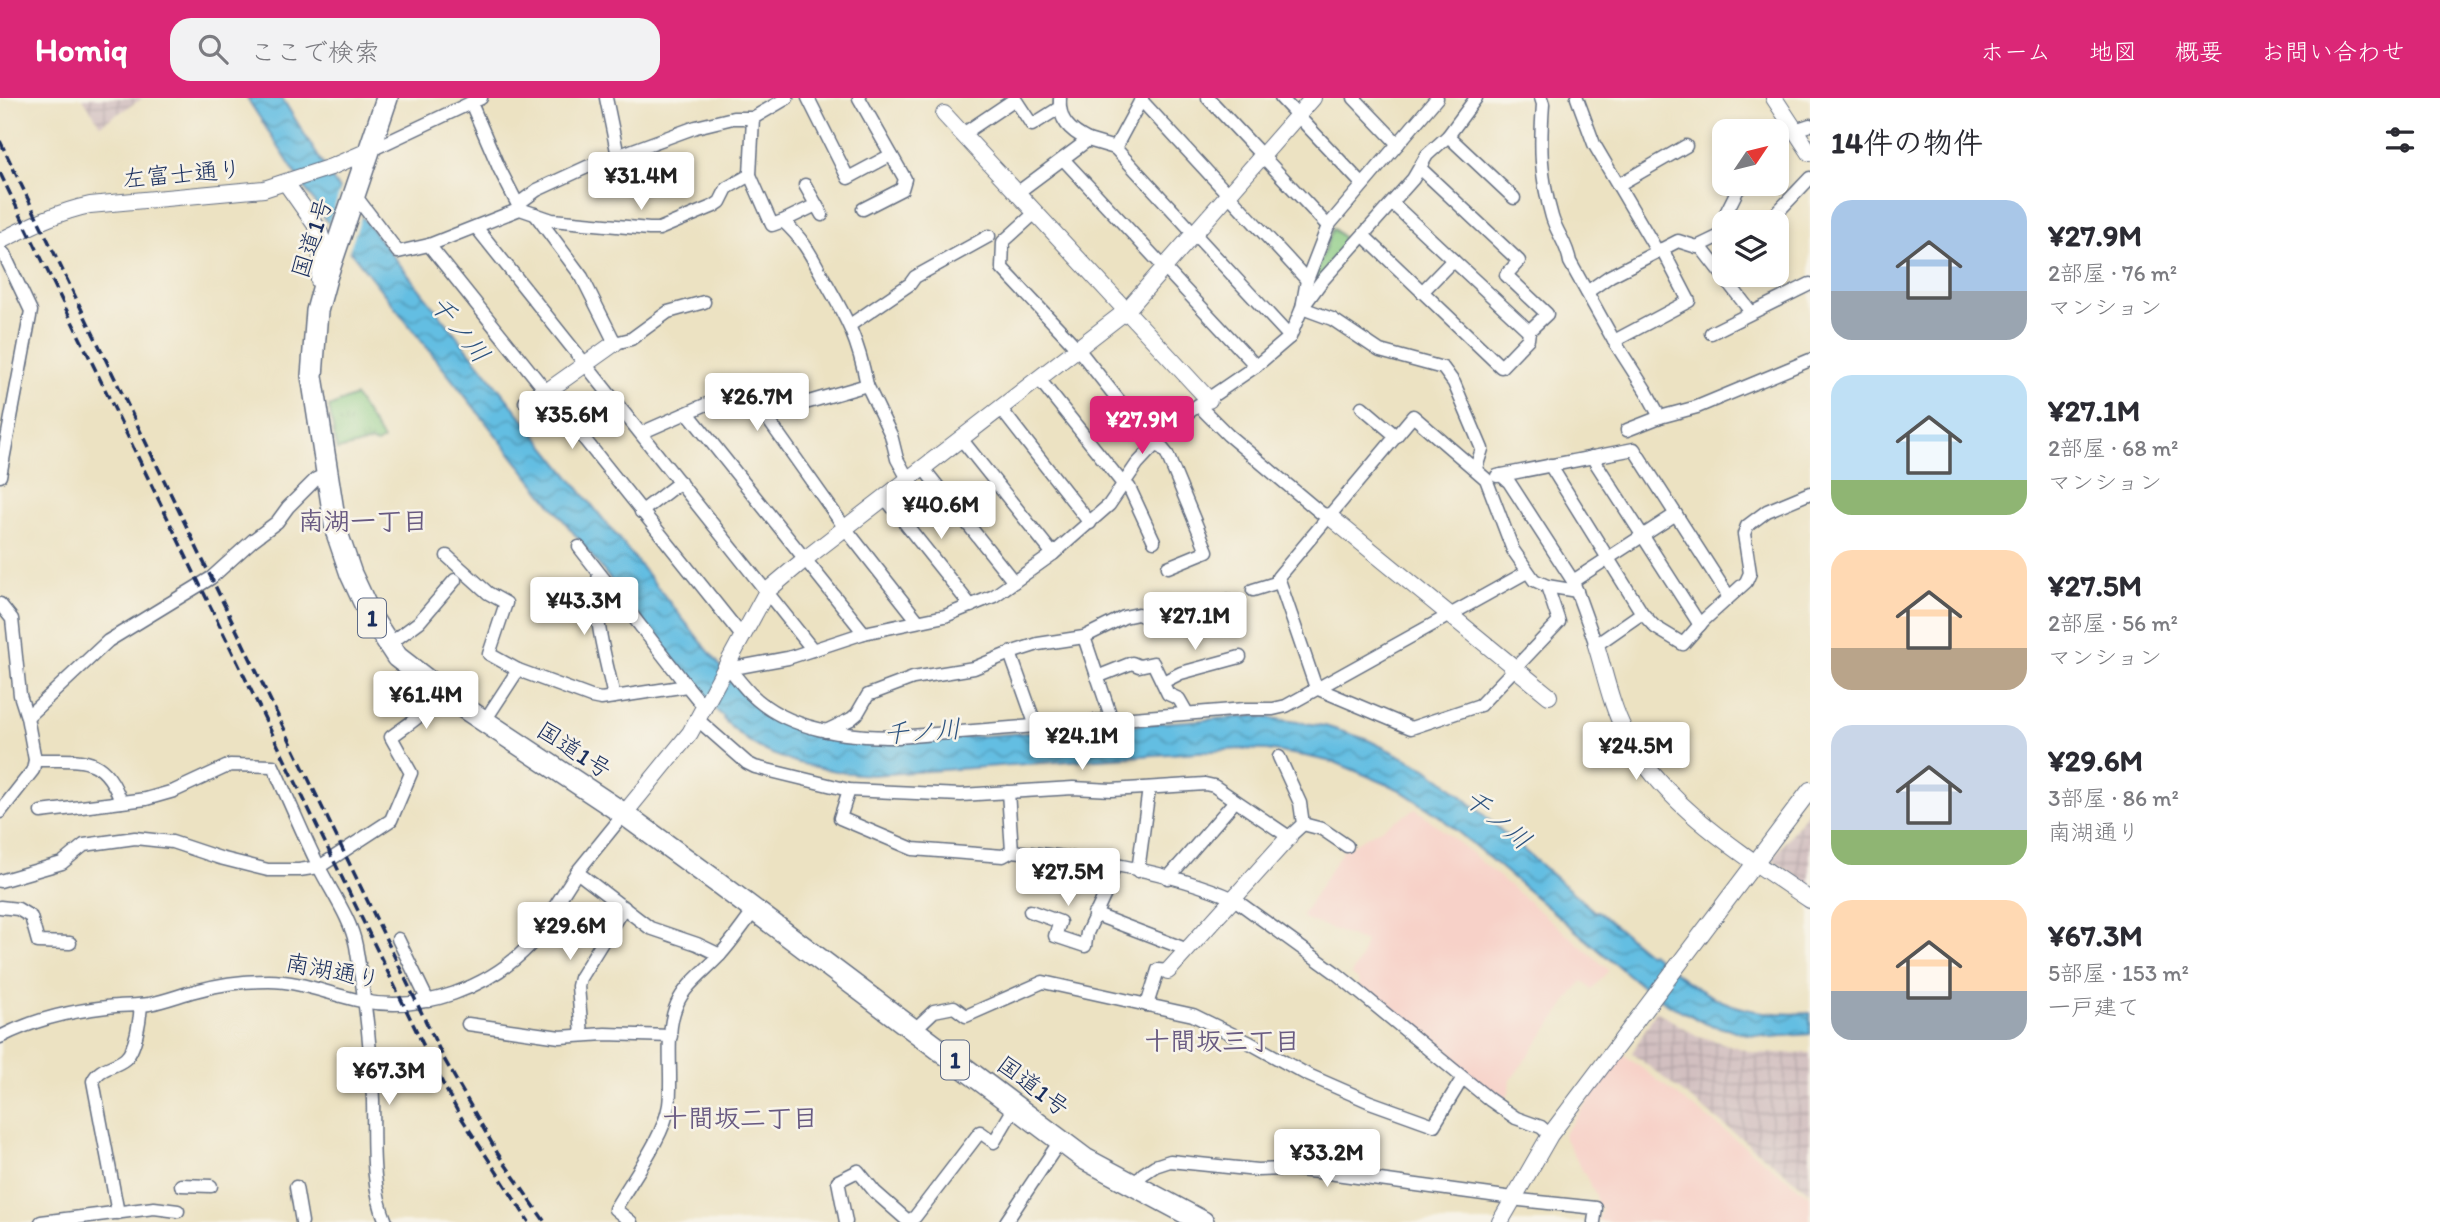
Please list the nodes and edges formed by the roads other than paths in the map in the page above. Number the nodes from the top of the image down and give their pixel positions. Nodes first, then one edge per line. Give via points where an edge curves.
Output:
1 (387, 98) edge
2 (606, 98) edge
3 (787, 98) edge
4 (808, 98) edge
5 (859, 98) edge
6 (1208, 98) edge
7 (1281, 98) edge
8 (1313, 98) edge
9 (1354, 98) edge
10 (1476, 98) edge
11 (1541, 98) edge
12 (1577, 98) edge
13 (1774, 98) edge
14 (1141, 99) edge
15 (1431, 100) edge
16 (476, 101) edge
17 (1060, 103) edge
18 (765, 104) edge
19 (944, 114) dead end
20 (1298, 117) junction
21 (753, 118) junction
22 (1803, 128) edge
23 (963, 134) junction
24 (1448, 136) junction
25 (1088, 141) junction
26 (1398, 144) junction
27 (1686, 146) dead end
28 (1115, 148) junction
29 (369, 151) junction
30 (1810, 153) edge
31 (891, 155) junction
32 (618, 156) junction
33 (1263, 157) junction
34 (1063, 159) junction
35 (1420, 168) junction
36 (750, 175) junction
37 (1810, 178) edge
38 (287, 183) junction
39 (805, 184) dead end
40 (1362, 184) junction
41 (1618, 185) junction
42 (1017, 193) junction
43 (353, 196) junction
44 (1228, 196) junction
45 (1514, 198) dead end
46 (1392, 203) junction
47 (524, 208) junction
48 (863, 209) dead end
49 (1779, 210) edge
50 (1035, 213) junction
51 (783, 221) junction
52 (1328, 226) junction
53 (476, 227) junction
54 (1195, 234) junction
55 (989, 236) dead end
56 (1364, 236) junction
57 (1712, 240) edge
58 (0, 241) edge
59 (429, 244) junction
60 (1700, 246) junction
61 (0, 250) edge
62 (1660, 250) junction
63 (1453, 260) junction
64 (1165, 269) junction
65 (1307, 280) junction
66 (1810, 284) edge
67 (1422, 292) junction
68 (1587, 292) junction
69 (704, 302) dead end
70 (1302, 308) junction
71 (317, 311) junction
72 (1126, 311) junction
73 (1751, 313) junction
74 (850, 325) junction
75 (1529, 331) junction
76 (1711, 333) dead end
77 (1290, 337) junction
78 (1614, 341) junction
79 (615, 343) junction
80 (1078, 349) junction
81 (1810, 360) edge
82 (586, 364) junction
83 (1256, 366) junction
84 (1039, 379) junction
85 (867, 386) junction
86 (545, 390) junction
87 (525, 402) dead end
88 (1204, 403) junction
89 (1362, 407) dead end
90 (1001, 409) junction
91 (688, 413) junction
92 (764, 415) junction
93 (1660, 417) junction
94 (1627, 429) dead end
95 (641, 433) junction
96 (1396, 436) junction
97 (961, 440) junction
98 (1154, 445) junction
99 (1592, 457) junction
100 (1550, 466) junction
101 (923, 468) junction
102 (1476, 468) junction
103 (327, 474) junction
104 (1501, 475) junction
105 (0, 476) edge
106 (908, 479) junction
107 (1486, 479) junction
108 (680, 482) junction
109 (1124, 484) junction
110 (1810, 493) edge
111 (885, 498) junction
112 (641, 512) junction
113 (1676, 514) junction
114 (1329, 516) junction
115 (1090, 523) junction
116 (845, 528) junction
117 (1642, 536) junction
118 (1154, 541) dead end
119 (579, 547) dead end
120 (1052, 554) junction
121 (447, 556) dead end
122 (1607, 558) junction
123 (804, 559) junction
124 (1168, 568) dead end
125 (1527, 572) junction
126 (599, 574) junction
127 (454, 580) dead end
128 (1014, 582) junction
129 (1279, 582) junction
130 (1547, 586) junction
131 (1575, 586) junction
132 (1253, 590) dead end
133 (767, 591) junction
134 (1729, 597) junction
135 (1227, 600) dead end
136 (0, 604) edge
137 (971, 606) junction
138 (1642, 613) junction
139 (1449, 614) junction
140 (918, 621) junction
141 (1700, 625) junction
142 (864, 633) junction
143 (742, 636) junction
144 (1084, 637) junction
145 (388, 645) junction
146 (1597, 645) junction
147 (813, 650) junction
148 (1010, 653) junction
149 (1240, 657) dead end
150 (726, 665) junction
151 (1515, 668) junction
152 (519, 670) junction
153 (1097, 677) junction
154 (1163, 682) junction
155 (687, 686) junction
156 (1316, 688) junction
157 (440, 691) junction
158 (1549, 696) dead end
159 (614, 697) junction
160 (1187, 713) junction
161 (701, 714) junction
162 (27, 717) junction
163 (1112, 720) junction
164 (484, 722) junction
165 (1036, 726) junction
166 (826, 730) junction
167 (1279, 757) dead end
168 (35, 761) junction
169 (1149, 788) junction
170 (849, 790) junction
171 (1810, 790) edge
172 (1009, 792) junction
173 (1235, 801) junction
174 (121, 802) junction
175 (1, 810) edge
176 (41, 812) dead end
177 (624, 814) junction
178 (1303, 824) junction
179 (1289, 837) junction
180 (1347, 846) dead end
181 (1013, 851) junction
182 (1755, 863) junction
183 (1115, 864) junction
184 (319, 867) junction
185 (1138, 871) junction
186 (577, 872) junction
187 (1168, 878) junction
188 (0, 881) edge
189 (1234, 899) junction
190 (1810, 900) edge
191 (0, 907) edge
192 (624, 907) junction
193 (755, 910) junction
194 (1030, 911) dead end
195 (1094, 914) junction
196 (398, 939) dead end
197 (70, 943) dead end
198 (1188, 950) junction
199 (720, 955) junction
200 (1168, 971) joint
201 (363, 1001) junction
202 (428, 1001) junction
203 (141, 1005) junction
204 (1147, 1005) junction
205 (468, 1024) dead end
206 (914, 1030) junction
207 (582, 1035) junction
208 (671, 1036) junction
209 (0, 1037) edge
210 (1462, 1079) junction
211 (1017, 1107) junction
212 (1550, 1135) junction
213 (1060, 1140) junction
214 (181, 1185) dead end
215 (211, 1186) dead end
216 (1133, 1186) junction
217 (296, 1187) dead end
218 (1515, 1196) junction
219 (1589, 1207) junction
220 (615, 1209) junction
221 (178, 1211) dead end
222 (118, 1213) junction
223 (41, 1222) edge
224 (302, 1222) edge
225 (386, 1222) edge
226 (608, 1222) edge
227 (631, 1222) edge
228 (846, 1222) edge
229 (1006, 1222) edge
230 (1203, 1222) edge
231 (1500, 1222) edge
232 (1586, 1222) edge
233 (1594, 1222) edge

1 - 29 highway, 国道1号 / 1
2 - 32 street
3 - 18 street
4 - 31 street via 848,178
5 - 31 street
6 - 33 street
7 - 20 street
8 - 20 street
9 - 26 street
10 - 24 street
11 - 68 street via 1540,156 1552,219
12 - 41 street via 1594,144
13 - 22 street
14 - 28 street
14 - 44 street
15 - 26 street
16 - 29 street
16 - 47 street via 499,168
17 - 23 street via 1032,125 1015,99
17 - 25 street via 1072,132
18 - 21 street
19 - 23 street
20 - 33 street
20 - 40 street
21 - 32 street via 696,127
21 - 36 street
22 - 30 street
23 - 42 street
24 - 35 street
24 - 45 street
25 - 28 street
25 - 34 street
26 - 40 street
27 - 41 street
28 - 54 street
29 - 38 street, 左富士通り
29 - 43 highway, 国道1号 / 1
31 - 48 street via 905,179 902,189
32 - 47 street via 537,190
33 - 44 street
33 - 52 street
34 - 42 street
34 - 64 street
35 - 46 street
35 - 75 street via 1519,261 1506,275 1547,314
36 - 47 street via 727,188 714,206 659,229 552,220
36 - 51 street via 772,225
37 - 49 street
38 - 58 street, 左富士通り via 70,209
38 - 71 street via 322,240
39 - 51 street via 819,210
40 - 52 street
41 - 62 street
42 - 50 street
43 - 59 street via 398,252
43 - 71 highway, 国道1号 / 1
44 - 54 street
44 - 65 street
46 - 56 street
46 - 63 street
47 - 53 street
47 - 79 street via 582,277
50 - 72 street
50 - 80 street via 1003,242 1002,268
51 - 74 street via 805,243
52 - 65 street
53 - 59 street
53 - 82 street
54 - 64 street
54 - 77 street
55 - 74 street via 915,277
56 - 67 street
56 - 70 street
57 - 60 street
59 - 86 street
60 - 62 street via 1678,241
60 - 73 street
61 - 105 street via 31,311
62 - 68 street
62 - 78 street via 1689,301
63 - 67 street
63 - 75 street
64 - 72 street
64 - 83 street
65 - 70 street
66 - 73 street
67 - 75 street via 1501,367 1528,339
68 - 78 street
69 - 79 street via 668,312 631,339
70 - 77 street
70 - 102 street via 1332,318 1380,351 1443,368 1482,449
71 - 103 highway, 国道1号 / 1 via 312,376
72 - 80 street
72 - 88 street
73 - 76 street
74 - 85 street
77 - 83 street
78 - 93 street
79 - 82 street
80 - 84 street
80 - 98 street
81 - 93 street via 1698,408
82 - 86 street
82 - 95 street
83 - 88 street
84 - 90 street
84 - 109 street
85 - 92 street
85 - 106 street
86 - 87 street
86 - 112 street
88 - 98 street via 1180,418
88 - 114 street via 1238,443
89 - 96 street
90 - 97 street
90 - 115 street
91 - 92 street via 732,393 750,394
91 - 95 street
91 - 123 street
92 - 116 street
93 - 94 street
95 - 108 street
96 - 102 street via 1413,416
96 - 114 street
97 - 101 street
97 - 120 street
98 - 109 street
98 - 124 street via 1167,454 1207,551
99 - 100 street
99 - 113 street via 1634,449
99 - 117 street
100 - 104 street
100 - 122 street
101 - 106 street
101 - 128 street
102 - 107 street
103 - 145 highway, 国道1号 / 1 via 346,562
103 - 162 street via 316,479 277,522 211,578 108,641
104 - 107 street
104 - 131 street
106 - 111 street
107 - 125 street via 1509,540
108 - 112 street
108 - 133 street
109 - 115 street
109 - 118 street
110 - 134 street via 1766,511 1747,526 1744,534 1750,573
111 - 116 street
111 - 137 street
112 - 143 street
113 - 117 street
113 - 134 street
114 - 129 street via 1278,577
114 - 139 street
115 - 120 street
116 - 123 street
116 - 140 street
117 - 122 street
117 - 141 street
119 - 126 street
120 - 128 street
121 - 152 street via 506,603 489,654
122 - 131 street
122 - 138 street
123 - 133 street
123 - 142 street
125 - 130 street
125 - 139 street
126 - 155 street
126 - 159 street via 601,636
127 - 145 street via 416,625
128 - 137 street
129 - 132 street
129 - 156 street
130 - 131 street
130 - 151 street via 1559,622
131 - 146 street
133 - 143 street
133 - 147 street
134 - 141 street
135 - 144 street via 1163,625 1138,614 1124,617
136 - 162 street via 12,619 20,695
137 - 140 street
138 - 141 street via 1683,644
138 - 146 street
139 - 151 street
139 - 156 street
140 - 142 street
142 - 147 street
143 - 150 street
144 - 148 street
144 - 153 street
145 - 157 highway, 国道1号 / 1
146 - 182 street via 1624,730 1639,756 1674,796
147 - 150 street via 739,667
148 - 165 street
148 - 166 street via 974,668 921,676 868,695 851,719
149 - 154 street
150 - 161 street
150 - 166 street via 752,695 778,713
151 - 156 street via 1480,705 1411,728
151 - 158 street
152 - 159 street via 591,698
152 - 164 street
153 - 154 street via 1132,663 1153,663
153 - 163 street
154 - 160 street
155 - 159 street
155 - 161 street
156 - 160 street via 1273,709
157 - 164 highway, 国道1号 / 1
157 - 184 street via 421,715 391,737 411,773 391,820
160 - 163 street
161 - 170 street via 747,763
161 - 177 street via 682,746
162 - 168 street
163 - 165 street
164 - 177 highway, 国道1号 / 1
165 - 166 street via 898,737
167 - 178 street via 1300,803
168 - 174 street via 84,761 99,766 109,775
168 - 175 street
169 - 172 street
169 - 173 street via 1205,784
169 - 185 street
170 - 172 street
170 - 181 street via 840,818 914,849 1003,856
171 - 182 street
172 - 181 street
173 - 179 street
173 - 187 street
174 - 176 street
174 - 184 street via 174,791 230,765 273,766
177 - 186 street, 南湖通り
177 - 193 highway, 国道1号 / 1
178 - 179 street
178 - 180 street via 1322,829
179 - 189 street
181 - 183 street
182 - 190 street
182 - 212 street
183 - 185 street
183 - 195 street
184 - 188 street via 268,870 172,842 135,838 84,845 62,863
184 - 201 street via 355,944
185 - 187 street
186 - 192 street
186 - 202 street, 南湖通り via 521,954 463,991
187 - 189 street
189 - 198 street
189 - 210 street via 1336,973
191 - 197 street via 31,916 38,942
192 - 199 street via 650,928
192 - 207 street via 580,978
193 - 199 street
193 - 206 highway, 国道1号 / 1
194 - 195 street via 1060,922 1055,936 1084,946
195 - 198 street
196 - 202 street
198 - 200 street
199 - 208 street via 675,1007
200 - 204 street via 1158,970
201 - 202 street, 南湖通り
201 - 203 street, 南湖通り via 302,984 250,981
201 - 225 street via 373,1151
203 - 209 street, 南湖通り via 56,1016
203 - 222 street via 129,1055 99,1072 93,1081
204 - 206 street via 1043,982 966,1016 954,1007 934,1011
204 - 210 street via 1193,1015 1306,1074 1434,1125
205 - 207 street via 560,1037
206 - 211 highway, 国道1号 / 1
207 - 208 street
208 - 220 street via 666,1118
210 - 212 street via 1516,1118
211 - 213 highway, 国道1号 / 1
211 - 228 street via 994,1142 980,1132 908,1221 858,1171 838,1181
212 - 218 street
213 - 216 highway, 国道1号 / 1
213 - 229 street
214 - 215 street
216 - 218 street via 1143,1174 1170,1161 1352,1175
216 - 230 highway, 国道1号 / 1
217 - 224 street
218 - 219 street
218 - 231 street
219 - 232 street
219 - 233 street via 1596,1208
220 - 226 street
220 - 227 street
221 - 222 street
222 - 223 street

